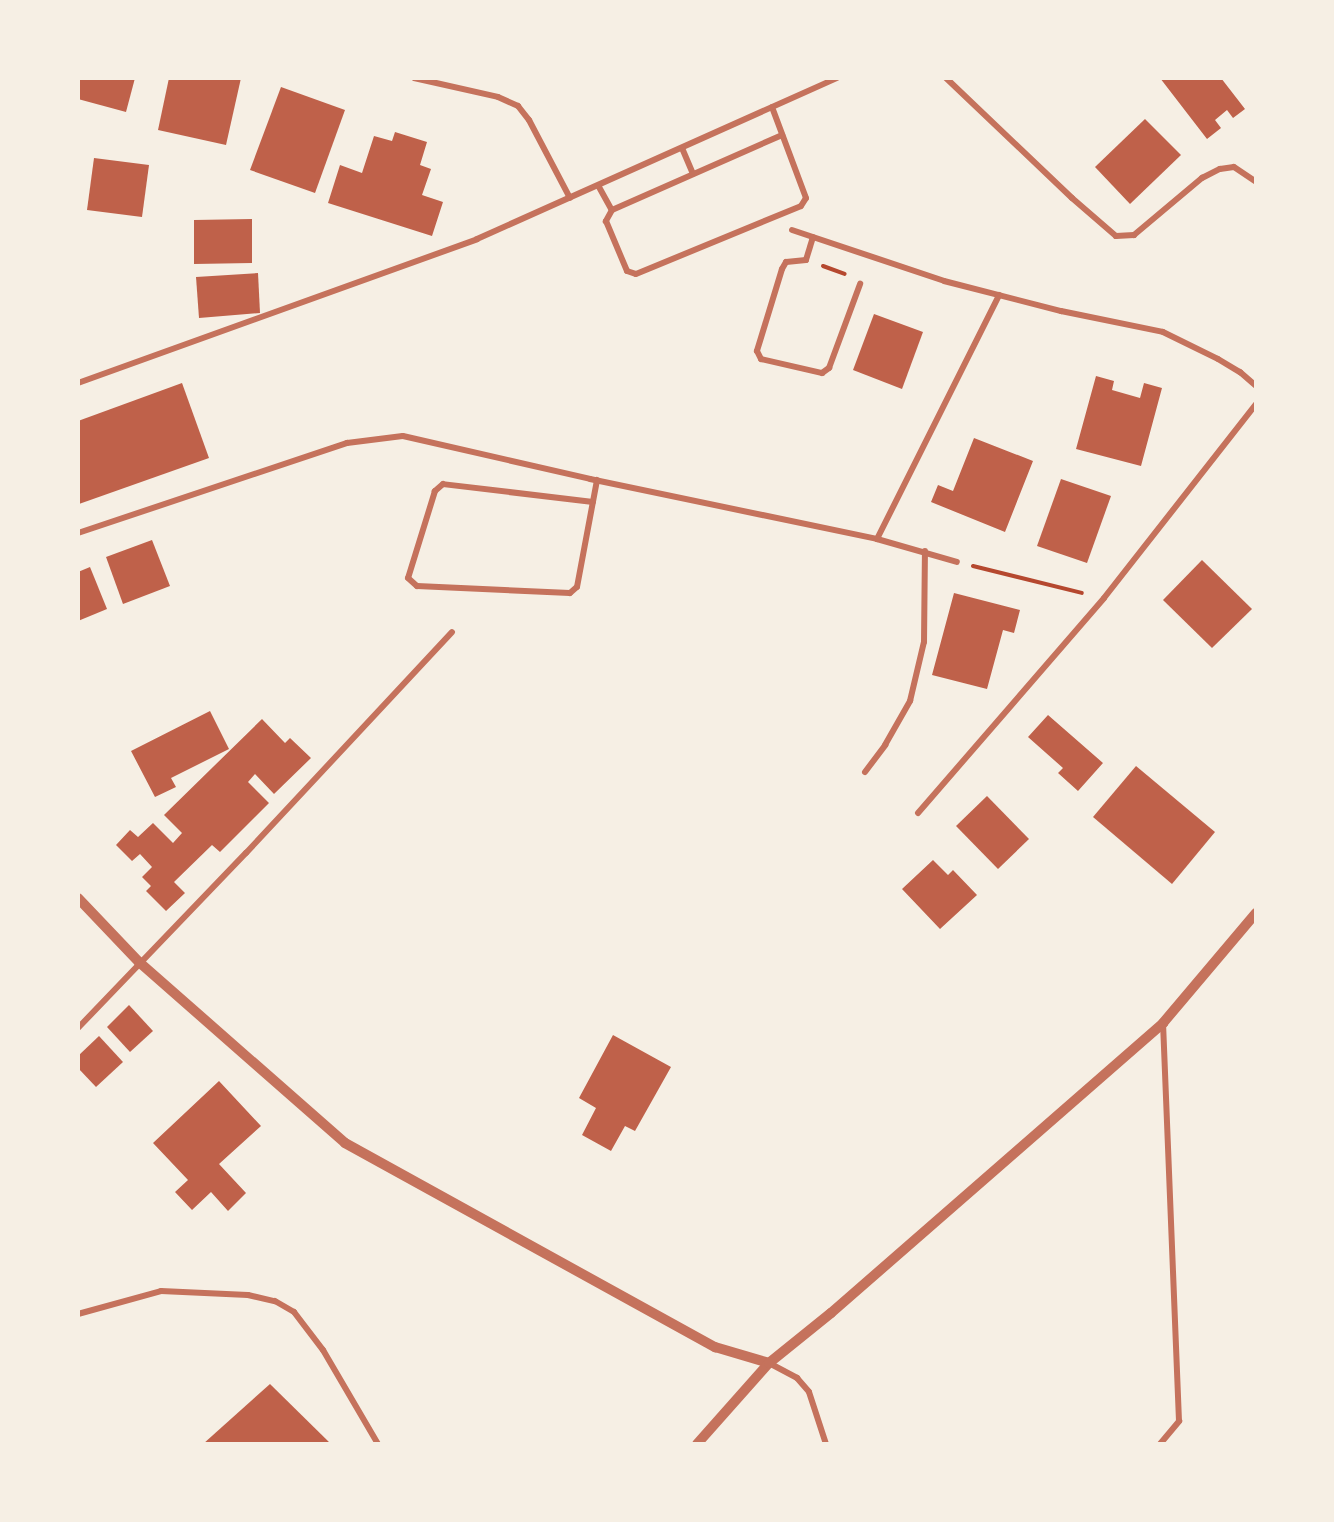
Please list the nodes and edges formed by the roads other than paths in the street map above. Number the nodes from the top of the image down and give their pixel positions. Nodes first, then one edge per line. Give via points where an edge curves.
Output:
1 (414, 78) edge
2 (837, 78) edge
3 (946, 78) edge
4 (772, 107) junction
5 (782, 135) junction
6 (682, 148) junction
7 (693, 174) junction
8 (1256, 182) edge
9 (599, 187) junction
10 (570, 198) junction
11 (612, 210) junction
12 (792, 230) dead end
13 (813, 237) junction
14 (860, 284) road end
15 (999, 295) junction
16 (78, 383) edge
17 (1256, 386) edge
18 (1256, 404) edge
19 (597, 480) junction
20 (593, 502) junction
21 (78, 533) edge
22 (878, 539) junction
23 (925, 551) junction
24 (957, 562) road end
25 (452, 632) dead end
26 (865, 772) dead end
27 (918, 813) dead end
28 (78, 898) edge
29 (1256, 913) edge
30 (139, 962) junction
31 (1162, 1023) junction
32 (78, 1028) edge
33 (78, 1314) edge
34 (769, 1363) junction
35 (378, 1444) edge
36 (697, 1444) edge
37 (826, 1444) edge
38 (1161, 1444) edge

1 - 10 street via 498,97 518,106
2 - 4 street
3 - 8 street via 1116,236 1134,235 1202,178 1220,169 1234,167
4 - 5 street
4 - 6 street
5 - 7 street
5 - 11 street via 806,198 801,206 636,274 627,271 606,221
6 - 7 street
6 - 9 street
7 - 11 street
9 - 10 street
9 - 11 street
10 - 16 street via 477,239
12 - 13 street
13 - 14 street via 806,260 786,262 782,269 757,351 761,359 822,373 829,368
13 - 15 street via 944,281
15 - 17 street via 1163,332 1218,359
15 - 22 street
18 - 27 street via 1104,598
19 - 20 street
19 - 21 street via 404,436 347,443
19 - 22 street
20 - 20 street via 577,587 570,593 417,586 408,578 435,491 443,484
22 - 23 street
23 - 24 street
23 - 26 street via 924,642 910,701
25 - 30 street
28 - 30 street
29 - 31 street
30 - 32 street
30 - 34 street via 345,1143 715,1347
31 - 34 street
31 - 38 street via 1179,1421
33 - 35 street via 161,1292 248,1295 275,1301 294,1312 323,1350
34 - 36 street
34 - 37 street via 797,1378 809,1392

